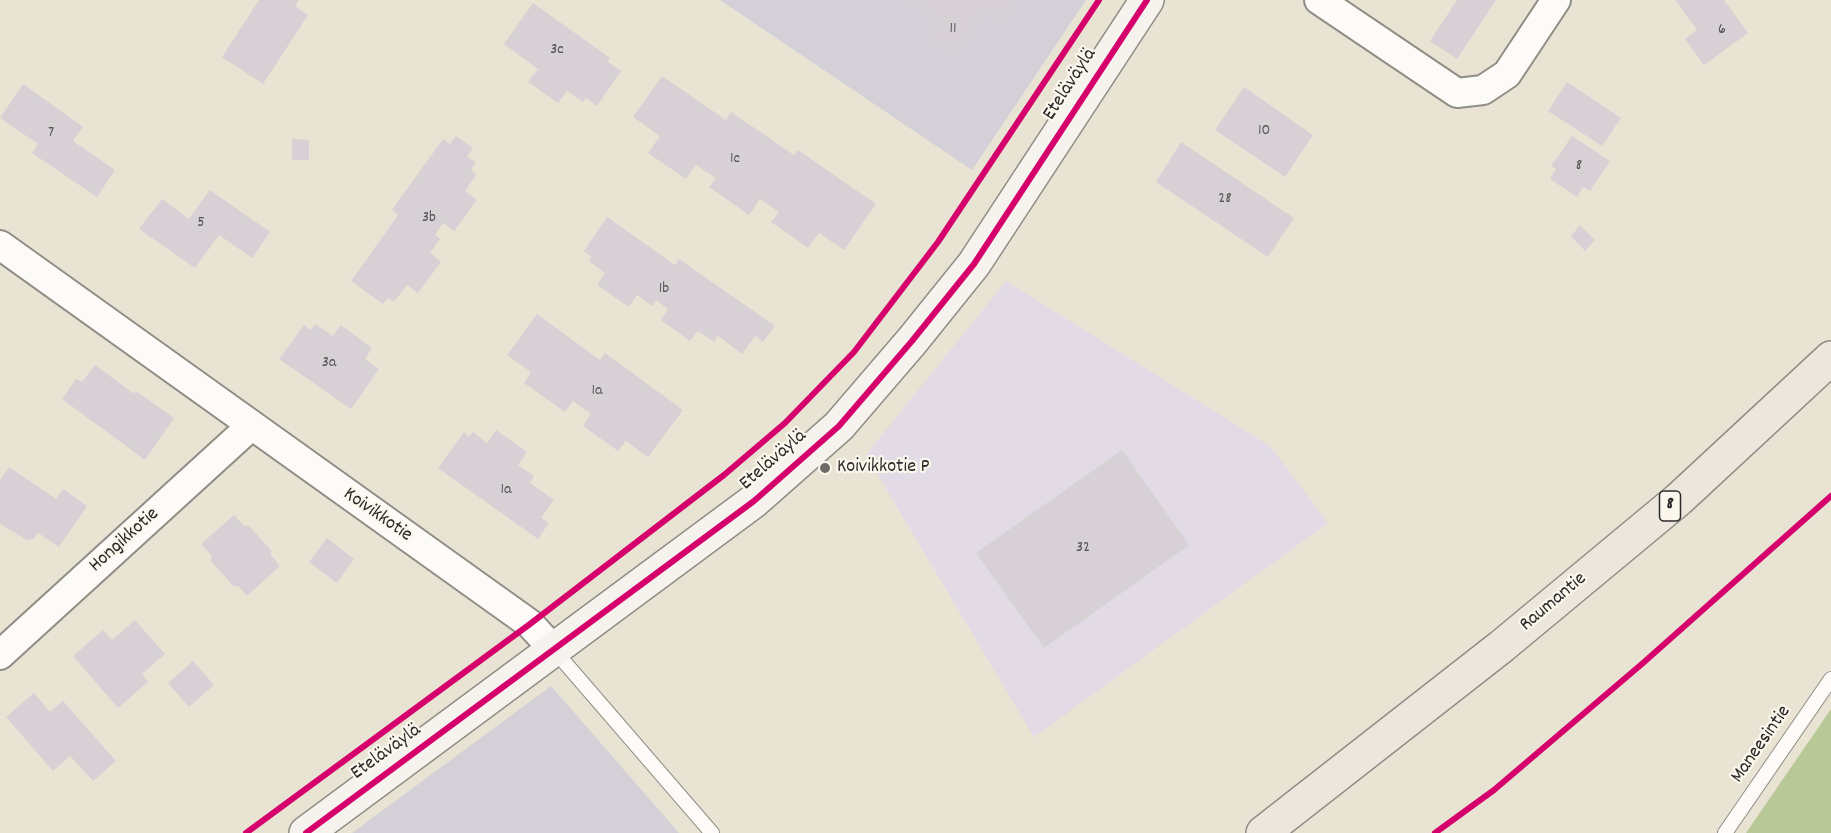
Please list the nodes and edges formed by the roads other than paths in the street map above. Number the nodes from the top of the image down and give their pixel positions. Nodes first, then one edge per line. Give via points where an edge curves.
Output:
1 (1147, 0) edge
2 (1319, 0) edge
3 (1556, 0) edge
4 (0, 245) edge
5 (1831, 358) edge
6 (251, 426) junction
7 (554, 650) junction
8 (0, 655) edge
9 (1831, 679) edge
10 (306, 833) edge
11 (712, 833) edge
12 (1263, 833) edge
13 (1725, 833) edge

1 - 7 street, Eteläväylä via 974,264 839,426 754,501
2 - 3 street via 1457,93 1483,90 1507,74
4 - 6 street, Koivikkotie
5 - 12 highway, Raumantie / 8 via 1679,499 1529,624
6 - 7 street, Koivikkotie via 530,624
6 - 8 street, Hongikkotie
7 - 10 street, Eteläväylä
7 - 11 lane, Koivikkotie
9 - 13 lane, Maneesintie

